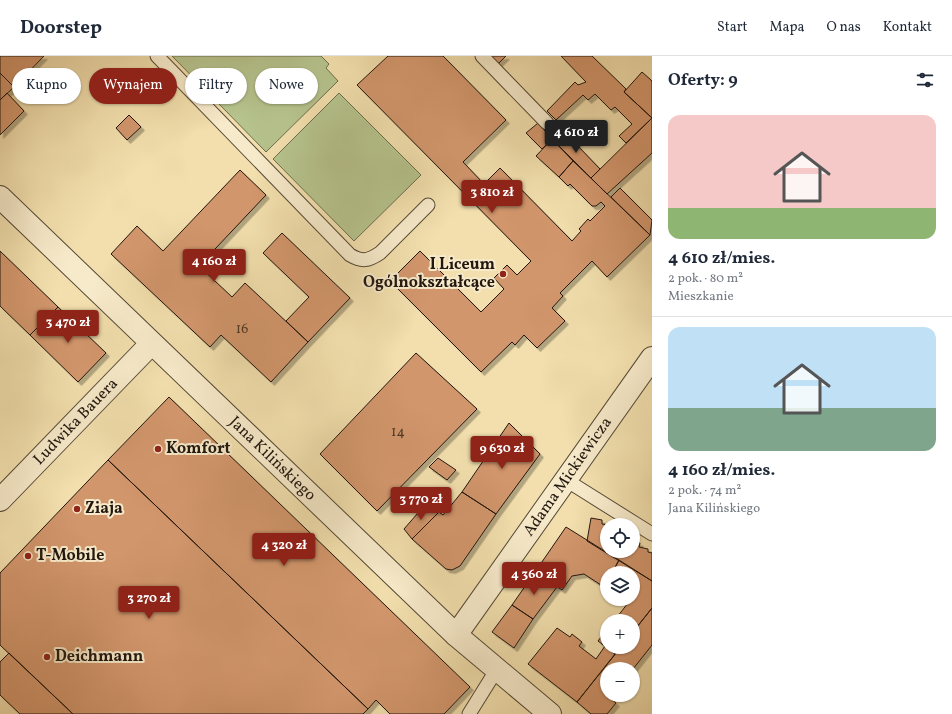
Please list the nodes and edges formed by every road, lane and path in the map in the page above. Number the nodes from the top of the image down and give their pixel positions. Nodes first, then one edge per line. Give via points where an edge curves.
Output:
1 (157, 56) edge
2 (482, 56) edge
3 (547, 123) dead end
4 (0, 197) edge
5 (428, 205) dead end
6 (151, 344) junction
7 (652, 358) edge
8 (566, 480) junction
9 (0, 500) edge
10 (652, 534) edge
11 (456, 635) junction
12 (497, 670) junction
13 (469, 714) edge
14 (550, 714) edge

1 - 5 lane via 355,258 370,260 380,253
2 - 3 lane
4 - 6 street, Jana Kilińskiego
6 - 9 street, Ludwika Bauera
6 - 11 street, Jana Kilińskiego
7 - 8 street, Adama Mickiewicza
8 - 10 lane
8 - 11 street, Adama Mickiewicza
11 - 12 street, Jana Kilińskiego
12 - 13 lane
12 - 14 street, Jana Kilińskiego

